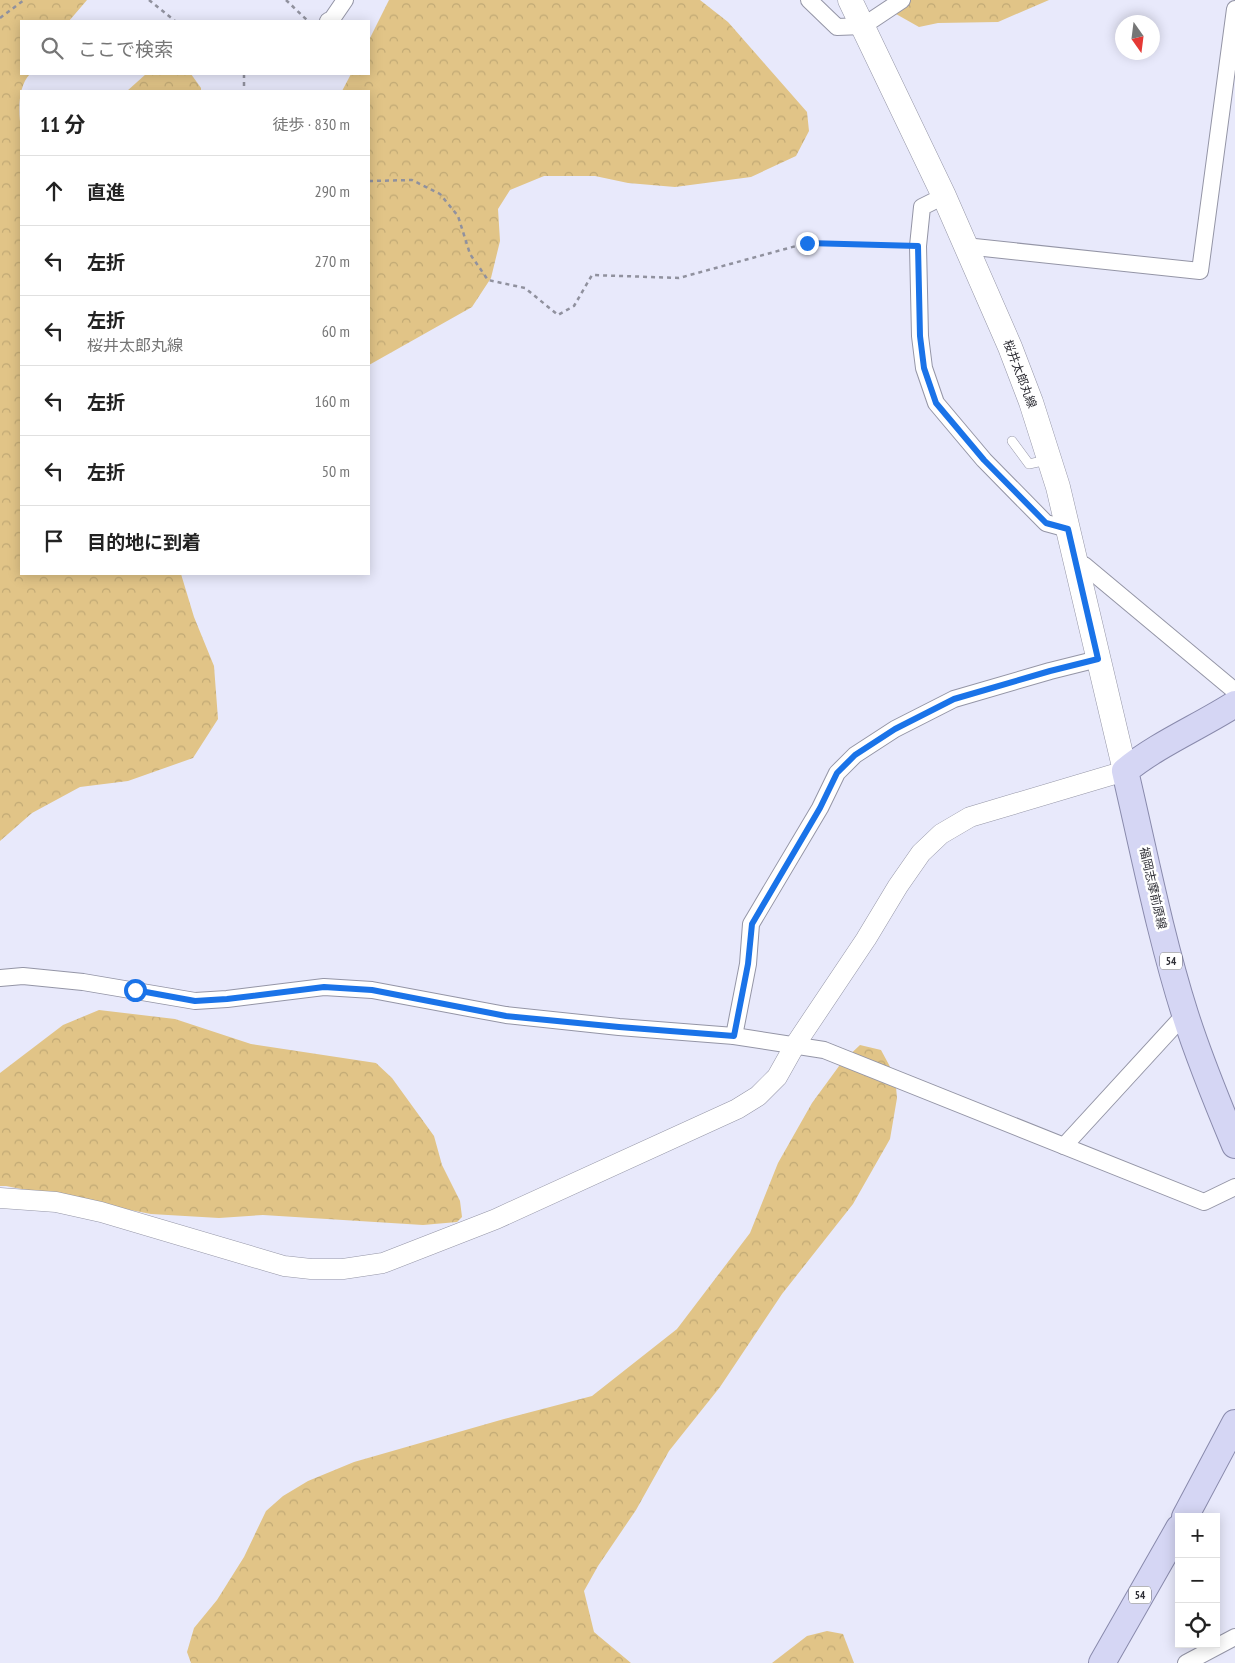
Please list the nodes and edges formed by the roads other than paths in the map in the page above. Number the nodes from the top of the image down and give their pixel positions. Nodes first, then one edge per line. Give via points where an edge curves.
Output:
1 (345, 0) edge
2 (809, 0) edge
3 (850, 0) edge
4 (902, 0) edge
5 (1230, 0) edge
6 (1235, 8) edge
7 (330, 20) edge
8 (863, 26) junction
9 (944, 196) junction
10 (965, 246) junction
11 (1012, 441) dead end
12 (1050, 459) junction
13 (1068, 529) junction
14 (1077, 565) junction
15 (1098, 659) junction
16 (1235, 690) edge
17 (1235, 704) edge
18 (1125, 771) junction
19 (0, 978) edge
20 (1185, 1014) junction
21 (734, 1036) junction
22 (795, 1045) junction
23 (1235, 1145) edge
24 (1064, 1146) junction
25 (1235, 1186) edge
26 (0, 1198) edge
27 (1235, 1423) edge
28 (1187, 1513) edge
29 (1175, 1535) edge
30 (1235, 1637) edge
31 (1102, 1663) edge
32 (1186, 1663) edge

1 - 7 street
2 - 8 street via 837,27
3 - 8 main road, 桜井太郎丸線
4 - 8 street
5 - 6 street
6 - 10 street via 1200,271
8 - 9 main road, 桜井太郎丸線
9 - 10 main road, 桜井太郎丸線
9 - 13 street via 922,207 918,246 920,336 924,368 936,403 984,460 1046,523
10 - 12 main road, 桜井太郎丸線 via 1010,347
11 - 12 lane via 1029,464
12 - 13 main road, 桜井太郎丸線
13 - 14 main road, 桜井太郎丸線
14 - 15 main road, 桜井太郎丸線
14 - 16 street via 1084,565
15 - 18 main road, 桜井太郎丸線
15 - 21 street via 954,699 895,729 855,755 837,773 752,924
17 - 18 main road via 1142,757
18 - 20 main road, 福岡志摩前原線 / 54
18 - 22 street via 970,817 941,834 921,853 898,886
19 - 21 street via 23,976 83,982 195,1001 324,987 372,990 506,1016
20 - 23 main road, 福岡志摩前原線 / 54
20 - 24 street
21 - 22 street
22 - 24 street via 824,1050
22 - 26 street via 777,1077 758,1096 737,1109 496,1219 383,1263 343,1269 284,1266 101,1212 56,1202
24 - 25 street via 1204,1202
27 - 28 main road
29 - 31 main road, 54
30 - 32 street

